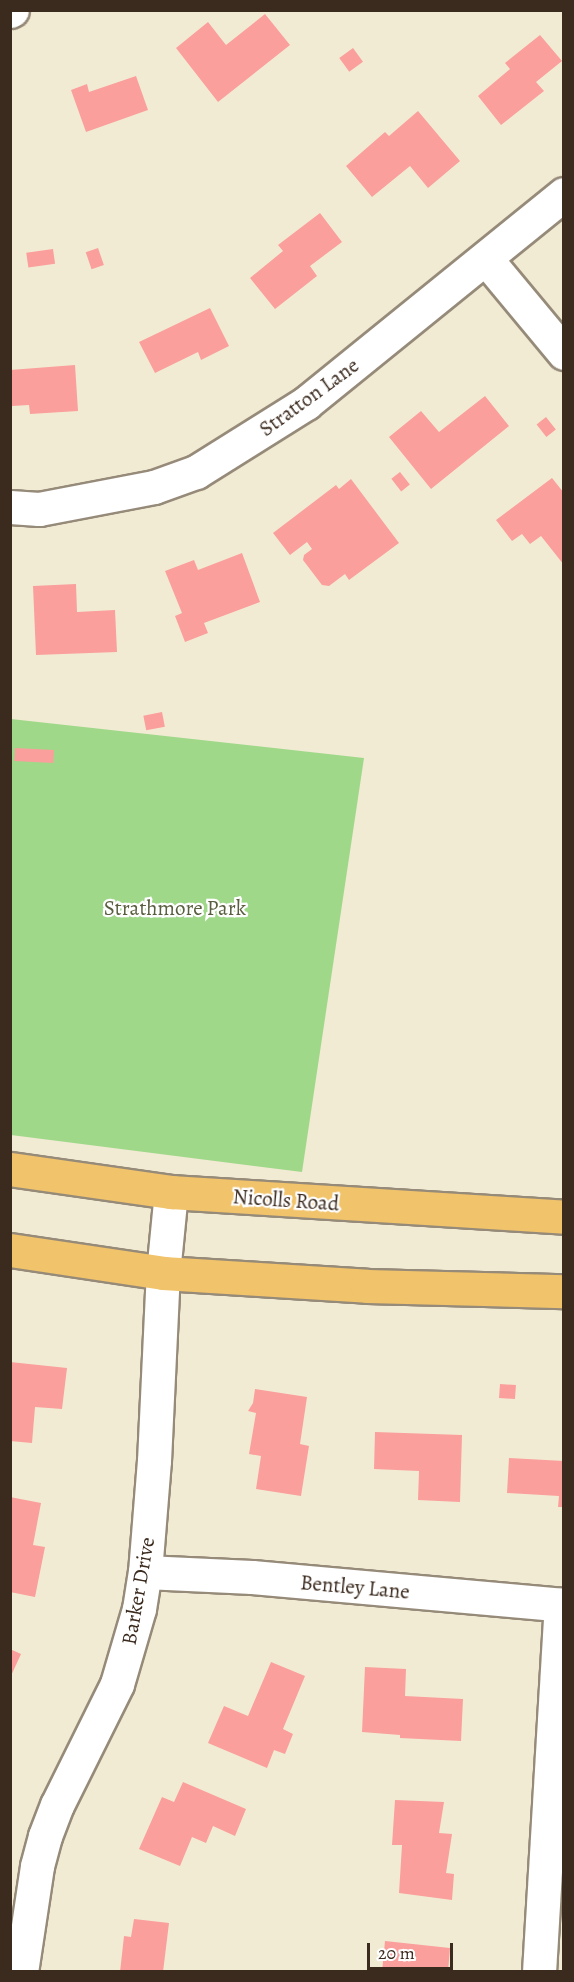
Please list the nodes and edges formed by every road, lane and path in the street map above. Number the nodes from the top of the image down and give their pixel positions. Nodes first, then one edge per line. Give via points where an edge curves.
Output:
1 (564, 194) edge
2 (486, 259) junction
3 (564, 353) edge
4 (10, 507) edge
5 (10, 1169) edge
6 (171, 1192) junction
7 (564, 1217) edge
8 (10, 1251) edge
9 (163, 1273) junction
10 (564, 1291) edge
11 (145, 1572) junction
12 (562, 1605) edge
13 (21, 1971) edge
14 (539, 1971) edge

1 - 2 street, Stratton Lane
2 - 3 street
2 - 4 street, Stratton Lane via 306,403 196,472 154,486 39,508
5 - 6 highway, Nicolls Road
6 - 7 highway, Nicolls Road
6 - 9 street, Barker Drive
8 - 9 highway
9 - 10 highway via 367,1286
9 - 11 street, Barker Drive
11 - 12 street, Bentley Lane via 252,1577
11 - 13 street, Barker Drive via 139,1609 117,1684 45,1836
12 - 14 street

